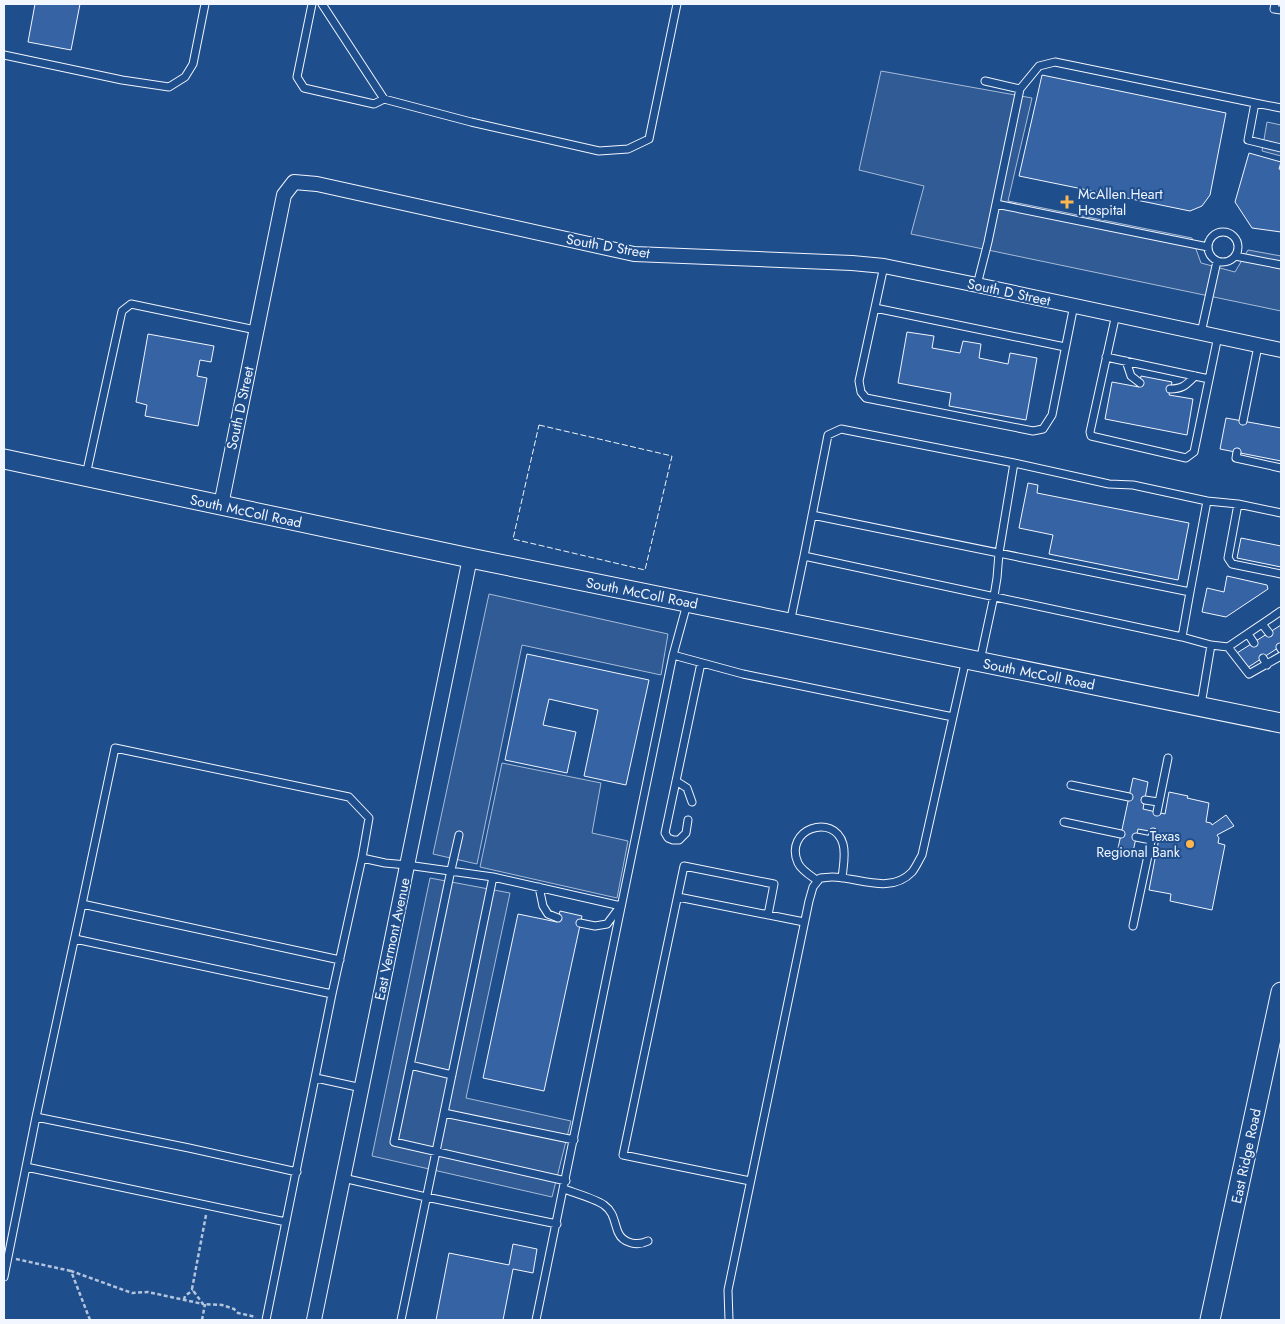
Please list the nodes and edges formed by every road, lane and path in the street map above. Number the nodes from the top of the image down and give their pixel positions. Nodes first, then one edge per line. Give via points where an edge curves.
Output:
1 (205, 4) edge
2 (312, 4) edge
3 (322, 4) edge
4 (677, 4) edge
5 (1275, 4) edge
6 (1281, 10) edge
7 (4, 55) edge
8 (985, 81) dead end
9 (1020, 88) junction
10 (384, 99) junction
11 (1255, 103) junction
12 (1281, 108) edge
13 (1281, 148) edge
14 (996, 204) junction
15 (1208, 247) junction
16 (1235, 256) junction
17 (1218, 261) junction
18 (1281, 265) edge
19 (884, 266) junction
20 (977, 285) junction
21 (1074, 305) junction
22 (874, 308) junction
23 (1116, 314) junction
24 (256, 330) junction
25 (1201, 333) junction
26 (1218, 336) junction
27 (1258, 346) junction
28 (1065, 347) junction
29 (1281, 350) edge
30 (1106, 357) junction
31 (1126, 361) junction
32 (1195, 376) junction
33 (1209, 379) junction
34 (1140, 382) dead end
35 (1170, 389) dead end
36 (1243, 421) dead end
37 (1237, 452) dead end
38 (4, 459) edge
39 (1014, 463) junction
40 (1281, 468) edge
41 (86, 476) junction
42 (1207, 501) junction
43 (1238, 504) junction
44 (221, 505) junction
45 (1281, 513) edge
46 (812, 515) junction
47 (999, 553) junction
48 (804, 556) junction
49 (470, 558) junction
50 (1281, 574) edge
51 (1190, 592) junction
52 (994, 596) junction
53 (688, 602) junction
54 (1279, 612) edge
55 (1281, 621) edge
56 (790, 623) junction
57 (1262, 624) junction
58 (1269, 633) dead end
59 (1248, 634) junction
60 (1182, 637) junction
61 (1254, 643) dead end
62 (1212, 645) junction
63 (1228, 647) junction
64 (673, 655) junction
65 (1281, 656) edge
66 (973, 660) junction
67 (702, 663) junction
68 (1200, 707) junction
69 (953, 717) junction
70 (1281, 723) edge
71 (1168, 758) dead end
72 (676, 781) junction
73 (1071, 785) dead end
74 (1129, 797) dead end
75 (1144, 800) dead end
76 (692, 802) dead end
77 (1158, 802) junction
78 (1156, 812) dead end
79 (688, 820) dead end
80 (1064, 822) dead end
81 (1153, 832) dead end
82 (1121, 834) dead end
83 (459, 836) dead end
84 (1136, 837) dead end
85 (1151, 840) junction
86 (362, 858) junction
87 (407, 864) junction
88 (451, 870) junction
89 (493, 877) junction
90 (842, 878) junction
91 (818, 881) junction
92 (539, 887) junction
93 (678, 897) junction
94 (82, 904) junction
95 (621, 906) junction
96 (768, 915) junction
97 (558, 918) dead end
98 (804, 922) junction
99 (580, 923) dead end
100 (1133, 926) dead end
101 (74, 939) junction
102 (340, 960) junction
103 (1281, 992) edge
104 (332, 994) junction
105 (410, 1065) junction
106 (452, 1075) junction
107 (316, 1078) junction
108 (362, 1088) junction
109 (444, 1113) junction
110 (36, 1117) junction
111 (574, 1140) junction
112 (436, 1152) junction
113 (26, 1167) junction
114 (297, 1172) junction
115 (343, 1178) junction
116 (566, 1181) junction
117 (750, 1181) junction
118 (564, 1189) junction
119 (426, 1197) junction
120 (208, 1206) junction
121 (286, 1222) junction
122 (557, 1224) junction
123 (648, 1241) dead end
124 (8, 1257) junction
125 (71, 1271) junction
126 (4, 1277) edge
127 (193, 1290) junction
128 (184, 1300) junction
129 (204, 1304) junction
130 (90, 1320) edge
131 (202, 1320) edge
132 (266, 1320) edge
133 (314, 1320) edge
134 (401, 1320) edge
135 (536, 1320) edge
136 (729, 1320) edge
137 (1210, 1320) edge

1 - 7 lane via 194,64 185,77 169,87
2 - 10 lane via 297,77 304,88 374,104
3 - 10 lane
4 - 10 lane via 648,138 628,149 599,151
5 - 6 lane via 1274,9
8 - 9 lane
9 - 11 lane via 1039,66 1055,62
9 - 14 lane
11 - 12 lane
11 - 13 lane via 1248,140
14 - 15 lane
14 - 20 lane
15 - 16 lane via 1214,234 1228,232 1236,238
15 - 17 lane
16 - 17 lane via 1227,261
16 - 18 lane
17 - 25 lane
19 - 20 street, South D Street
19 - 22 lane
19 - 24 street, South D Street via 634,254 317,184 294,182 284,195
20 - 21 street, South D Street
21 - 23 street, South D Street
21 - 28 lane
22 - 28 lane
22 - 28 lane via 859,381 866,398 1033,431 1043,429 1052,415
23 - 25 street, South D Street
23 - 30 lane
24 - 41 lane via 131,304 122,311
24 - 44 street, South D Street
25 - 26 street, South D Street
26 - 27 street, South D Street
26 - 33 lane
27 - 29 street, South D Street
27 - 36 lane
30 - 31 lane
30 - 33 lane via 1091,436 1186,458 1194,452
31 - 32 lane
31 - 34 lane via 1131,376
32 - 33 lane
32 - 35 lane via 1185,386
37 - 40 lane via 1236,458
38 - 41 street, South McColl Road
39 - 42 lane
39 - 46 lane via 840,429 828,435
39 - 47 lane
41 - 44 street, South McColl Road
42 - 43 lane
42 - 51 lane
43 - 45 lane
43 - 50 lane via 1228,558 1232,564
44 - 49 street, South McColl Road
46 - 47 lane
46 - 48 lane
47 - 51 lane
47 - 52 lane
48 - 52 lane
48 - 56 lane
49 - 53 street, South McColl Road
49 - 87 street, East Vermont Avenue
51 - 60 lane
52 - 60 lane
52 - 66 lane
53 - 56 street, South McColl Road
53 - 64 lane
54 - 55 lane
54 - 57 lane
56 - 66 street, South McColl Road
57 - 58 lane
57 - 59 lane
59 - 61 lane
59 - 63 lane
60 - 62 lane
62 - 63 lane
62 - 68 lane
63 - 65 lane via 1250,674 1265,661
64 - 67 lane
64 - 95 lane
66 - 68 street, South McColl Road
66 - 69 lane
67 - 69 lane
67 - 72 lane
68 - 70 street, South McColl Road
69 - 90 lane via 922,855 913,871 904,878 878,884
71 - 77 lane
72 - 76 lane via 687,788
72 - 79 lane via 665,833 668,838 679,840 686,833
73 - 74 lane
75 - 77 lane
77 - 78 lane
80 - 82 lane
81 - 85 lane
83 - 88 lane
84 - 85 lane
85 - 100 lane
86 - 87 lane
86 - 94 lane via 369,818 349,798 115,748
86 - 102 lane
87 - 88 lane
87 - 108 street, East Vermont Avenue
88 - 89 lane
88 - 105 lane
89 - 92 lane
89 - 106 lane
90 - 91 lane via 820,878
90 - 91 lane via 843,843 828,827 818,826 807,829 798,838 795,850 798,864
91 - 98 lane via 813,887
92 - 95 lane
92 - 97 lane via 542,906 548,914
93 - 96 lane
93 - 96 lane via 684,866 774,884
93 - 117 lane via 623,1155
94 - 101 lane
94 - 102 lane
95 - 99 lane via 607,924
95 - 111 lane
96 - 98 lane
98 - 117 lane
101 - 104 lane
101 - 110 lane
102 - 104 lane
103 - 137 street, East Ridge Road
104 - 107 lane
105 - 106 lane
105 - 112 lane via 394,1142
106 - 109 lane
107 - 108 lane
107 - 114 lane
108 - 115 street, East Vermont Avenue
109 - 111 lane
109 - 112 lane
110 - 113 lane
110 - 114 lane
111 - 116 lane
112 - 116 lane
112 - 119 lane
113 - 120 lane
113 - 124 lane
114 - 121 lane
115 - 119 lane
115 - 133 street, East Vermont Avenue
116 - 118 lane
117 - 136 lane via 728,1290
118 - 122 lane
118 - 123 lane via 602,1204 611,1211 619,1234 627,1241 636,1244
119 - 122 lane
119 - 134 lane
120 - 121 lane
120 - 127 path
121 - 132 lane
122 - 135 lane
124 - 125 path
124 - 126 lane
125 - 128 path via 132,1293 148,1292
125 - 130 path
127 - 128 path
127 - 129 path
128 - 129 path
129 - 131 path
129 - 132 path via 222,1305

